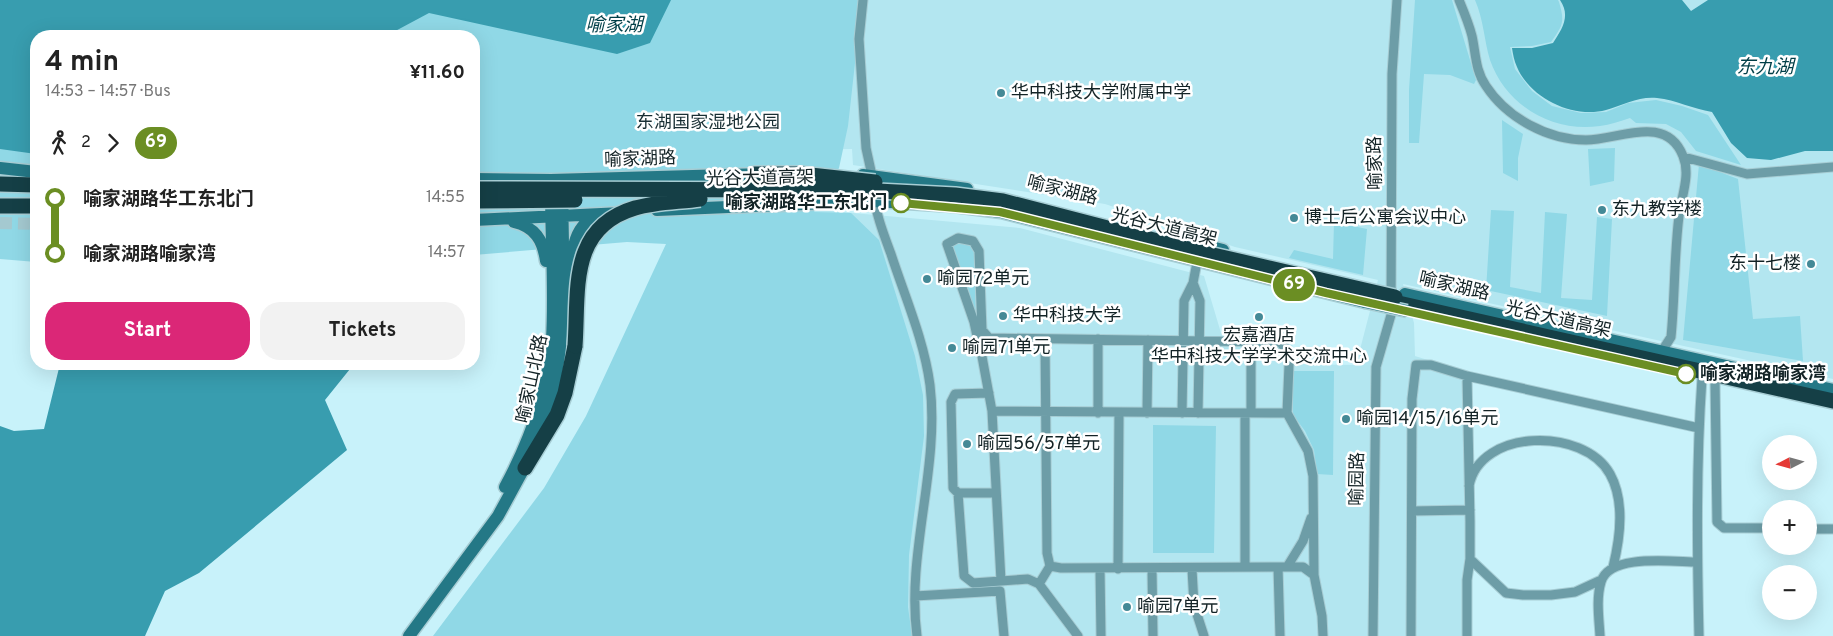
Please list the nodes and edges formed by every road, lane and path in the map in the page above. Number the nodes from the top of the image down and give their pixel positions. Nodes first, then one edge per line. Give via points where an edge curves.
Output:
1 (863, 0) edge
2 (1396, 0) edge
3 (1459, 0) edge
4 (1684, 157) junction
5 (1833, 167) edge
6 (0, 168) edge
7 (30, 171) edge
8 (754, 174) junction
9 (872, 175) junction
10 (480, 179) edge
11 (556, 180) junction
12 (0, 184) edge
13 (30, 185) edge
14 (480, 189) edge
15 (955, 195) junction
16 (701, 199) junction
17 (480, 201) edge
18 (875, 201) junction
19 (0, 206) edge
20 (30, 206) edge
21 (610, 214) junction
22 (557, 217) junction
23 (480, 220) edge
24 (505, 220) junction
25 (1197, 262) junction
26 (1193, 283) junction
27 (1391, 308) junction
28 (558, 318) junction
29 (1390, 326) joint
30 (989, 338) junction
31 (1045, 339) junction
32 (1098, 339) junction
33 (1148, 340) junction
34 (1184, 340) junction
35 (1200, 340) junction
36 (1252, 341) junction
37 (980, 350) junction
38 (1662, 351) junction
39 (1467, 376) junction
40 (1702, 378) junction
41 (1716, 381) junction
42 (1833, 390) edge
43 (988, 393) junction
44 (1833, 395) edge
45 (1833, 401) edge
46 (1833, 407) edge
47 (992, 411) junction
48 (1046, 412) junction
49 (1098, 413) junction
50 (1119, 413) junction
51 (1147, 413) junction
52 (1182, 413) junction
53 (1198, 413) junction
54 (1248, 413) junction
55 (1288, 414) junction
56 (1699, 428) junction
57 (526, 468) junction
58 (1469, 486) junction
59 (958, 493) junction
60 (995, 493) junction
61 (1470, 510) junction
62 (1313, 511) junction
63 (1412, 511) junction
64 (1762, 528) edge
65 (1817, 529) edge
66 (1833, 530) edge
67 (1470, 559) junction
68 (1697, 562) junction
69 (1050, 566) junction
70 (1245, 567) junction
71 (1283, 567) junction
72 (1118, 568) junction
73 (1152, 568) junction
74 (1192, 568) junction
75 (1613, 568) junction
76 (1100, 569) junction
77 (1314, 575) junction
78 (1601, 580) junction
79 (1001, 581) junction
80 (1039, 584) junction
81 (915, 596) junction
82 (400, 636) edge
83 (409, 636) edge
84 (917, 636) edge
85 (1004, 636) edge
86 (1078, 636) edge
87 (1100, 636) edge
88 (1153, 636) edge
89 (1204, 636) edge
90 (1280, 636) edge
91 (1323, 636) edge
92 (1373, 636) edge
93 (1411, 636) edge
94 (1467, 636) edge
95 (1600, 636) edge
96 (1699, 636) edge

1 - 9 street via 859,39 866,148
2 - 27 street, 喻家路 via 1392,74
3 - 4 street via 1486,87 1526,124 1553,135 1584,140 1646,130 1666,135
4 - 5 street via 1747,174
4 - 38 street via 1686,178 1679,216 1671,337
6 - 7 main road
8 - 9 main road, 喻家湖路 via 796,171
8 - 11 main road, 喻家湖路
8 - 15 highway, bridge via 801,174 921,184
9 - 18 street
9 - 38 main road, 喻家湖路 via 1001,194 1404,294
10 - 11 main road, 喻家湖路
11 - 22 main road, 喻家山北路
12 - 13 highway
14 - 15 highway, 光谷大道高架, bridge via 858,190
15 - 44 highway, 光谷大道高架, bridge via 1003,202 1343,286
16 - 17 highway, 光谷大道高架, bridge
16 - 45 highway, 光谷大道高架, bridge via 858,195 1002,206 1342,290
16 - 57 highway, bridge via 634,209 612,218 594,233 582,257 575,346 565,393 557,415
18 - 21 main road, 喻家湖路
18 - 25 main road, 喻家湖路 via 1000,212
18 - 81 street via 921,345 930,385 932,420
19 - 20 highway
21 - 22 main road, 喻家湖路
21 - 28 main road via 594,218 576,237
22 - 24 main road, 喻家湖路
22 - 28 main road, 喻家山北路
23 - 24 main road, 喻家湖路
24 - 28 main road via 528,225 541,241 548,292
25 - 26 street
25 - 27 main road, 喻家湖路, bridge
26 - 34 street via 1184,301
26 - 35 street via 1200,301
27 - 29 street, 喻家路
27 - 40 main road, 喻家湖路, bridge
28 - 57 main road, 喻家山北路 via 556,372 541,431
28 - 82 main road, 喻家山北路 via 543,393 527,444 495,505
29 - 92 street, 喻园路 via 1376,367
30 - 31 street
30 - 37 street
30 - 37 street via 982,330 979,251 972,241 958,238 947,244 974,322
31 - 32 street
31 - 48 street
32 - 33 street
32 - 49 street
33 - 34 street
33 - 51 street
34 - 35 street
34 - 52 street
35 - 36 street
35 - 53 street
36 - 54 street
36 - 55 street via 1280,342 1287,350
37 - 43 street
38 - 42 main road, 喻家湖路
39 - 56 street
39 - 58 street
39 - 63 street via 1431,365 1416,365 1412,399
40 - 41 main road, 喻家湖路
40 - 56 street
41 - 46 main road, 喻家湖路
41 - 64 street via 1717,522 1724,528
43 - 47 street
43 - 59 street via 955,394 951,402 953,488
47 - 48 street
47 - 60 street
48 - 49 street
48 - 69 street via 1047,553
49 - 50 street
50 - 51 street
50 - 72 street
51 - 52 street
52 - 53 street
53 - 54 street
54 - 55 street
54 - 70 street
55 - 62 street via 1308,451 1313,476
56 - 68 street
57 - 83 main road, 喻家山北路 via 498,516
58 - 61 street
58 - 75 street via 1471,474 1501,448 1511,444 1560,441 1586,452 1600,461 1615,485 1620,527
59 - 60 street
59 - 79 street via 964,576 973,583
60 - 79 street
61 - 63 street
61 - 67 street
62 - 71 street via 1303,541
62 - 77 street
63 - 93 street
65 - 66 street
67 - 78 street via 1506,592 1522,595 1575,592
67 - 94 street
68 - 75 street via 1630,561
68 - 96 street
69 - 76 street
69 - 80 street
70 - 71 street
70 - 74 street
71 - 77 street via 1303,567
71 - 90 street
72 - 73 street
72 - 76 street
73 - 74 street
73 - 88 street
74 - 89 street via 1194,605
75 - 78 street
76 - 87 street
77 - 91 street
78 - 95 street via 1598,600
79 - 80 street via 1028,579
80 - 86 street
81 - 84 street
81 - 85 street via 1000,591

